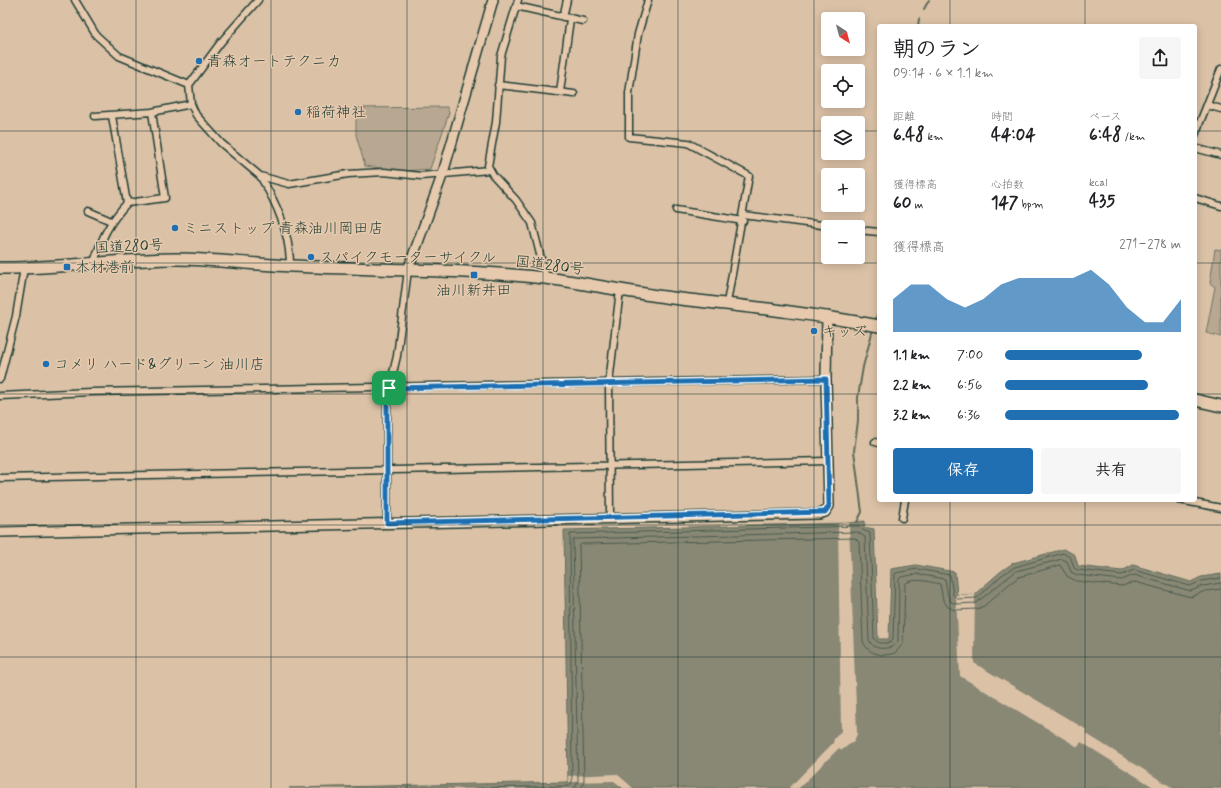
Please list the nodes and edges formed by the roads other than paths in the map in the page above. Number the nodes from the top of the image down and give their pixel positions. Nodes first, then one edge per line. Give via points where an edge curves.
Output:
1 (74, 0) edge
2 (258, 0) edge
3 (493, 0) edge
4 (567, 0) edge
5 (648, 0) edge
6 (517, 3) edge
7 (563, 17) junction
8 (570, 18) junction
9 (583, 21) dead end
10 (1221, 69) edge
11 (189, 85) junction
12 (498, 85) junction
13 (560, 92) junction
14 (574, 94) dead end
15 (191, 104) junction
16 (1207, 105) junction
17 (1221, 109) edge
18 (152, 112) junction
19 (95, 116) dead end
20 (112, 116) junction
21 (1197, 130) edge
22 (1197, 149) edge
23 (1221, 156) edge
24 (489, 170) junction
25 (443, 173) junction
26 (260, 176) junction
27 (1197, 199) edge
28 (127, 203) junction
29 (1221, 206) edge
30 (88, 210) dead end
31 (676, 210) dead end
32 (743, 218) junction
33 (111, 221) junction
34 (821, 225) edge
35 (865, 231) edge
36 (877, 232) edge
37 (94, 262) junction
38 (290, 266) junction
39 (4, 268) edge
40 (24, 268) junction
41 (408, 270) junction
42 (546, 278) junction
43 (620, 290) junction
44 (727, 303) junction
45 (827, 316) junction
46 (875, 325) edge
47 (0, 379) edge
48 (826, 379) junction
49 (608, 383) junction
50 (389, 388) junction
51 (0, 396) edge
52 (1197, 400) edge
53 (1221, 406) edge
54 (828, 461) junction
55 (610, 466) junction
56 (386, 470) junction
57 (0, 478) edge
58 (905, 502) edge
59 (1190, 502) edge
60 (1221, 508) edge
61 (610, 518) junction
62 (902, 518) dead end
63 (387, 523) junction
64 (0, 532) edge

1 - 11 street via 96,35 119,56
2 - 11 street via 220,42
3 - 25 street
4 - 7 street
5 - 32 street via 638,34 629,93 629,137 688,143 749,176
6 - 7 street
6 - 12 street via 500,56
7 - 8 street
8 - 9 street
8 - 13 street
10 - 16 street
11 - 15 street
12 - 13 street
12 - 24 street
13 - 14 street
15 - 18 street
15 - 26 street via 204,126
16 - 17 street
16 - 21 street
18 - 20 street
18 - 28 street via 165,198
19 - 20 street
20 - 28 street
22 - 23 street
24 - 25 street
24 - 42 street via 529,218
25 - 26 street via 422,176 384,172 348,174 289,184
25 - 41 street
26 - 38 street via 275,202 290,247
27 - 29 street
28 - 33 street
30 - 33 street
31 - 32 street
32 - 34 street
32 - 44 street
33 - 37 street via 101,239
35 - 36 street
37 - 38 highway, 国道280号 via 179,259
37 - 40 highway, 国道280号
38 - 41 highway, 国道280号
39 - 40 highway, 国道280号
40 - 47 street via 16,316
41 - 42 highway, 国道280号
41 - 50 street via 397,356
42 - 43 highway, 国道280号
43 - 44 highway, 国道280号
43 - 49 street
44 - 45 highway, 国道280号
45 - 46 highway, 国道280号
45 - 48 street
48 - 49 street
48 - 54 street
49 - 50 street
49 - 55 street
50 - 51 street via 91,392
50 - 56 street
52 - 53 highway
54 - 55 street
54 - 61 street via 829,506 825,512 819,514
55 - 56 street
55 - 61 street
56 - 57 street
56 - 63 street
58 - 62 street
59 - 60 street
61 - 63 street
63 - 64 street

